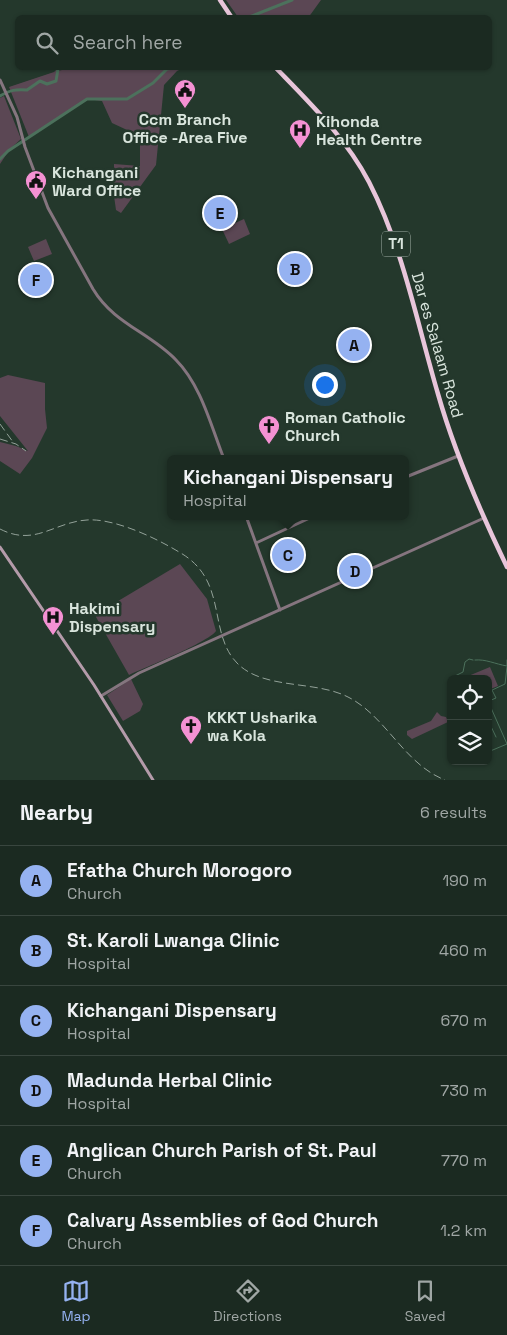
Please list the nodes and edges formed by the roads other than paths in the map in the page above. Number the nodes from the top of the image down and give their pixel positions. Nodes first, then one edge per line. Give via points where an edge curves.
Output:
1 (220, 0) edge
2 (230, 15) edge
3 (278, 70) edge
4 (0, 80) edge
5 (222, 455) edge
6 (459, 456) junction
7 (409, 476) edge
8 (484, 518) junction
9 (248, 520) edge
10 (305, 520) edge
11 (256, 542) junction
12 (0, 547) edge
13 (507, 567) edge
14 (280, 610) junction
15 (101, 696) junction
16 (153, 780) edge

1 - 2 highway
3 - 6 highway, Dar es Salaam Road / T1 via 326,119 360,167 376,197 395,240
4 - 5 street via 48,208 93,289 114,315 162,348 183,368 196,390
6 - 7 street
6 - 8 highway, Dar es Salaam Road / T1
8 - 13 highway, Dar es Salaam Road / T1
8 - 14 street
9 - 11 street
10 - 11 street
11 - 14 street
12 - 15 main road
14 - 15 street via 139,673
15 - 16 main road

